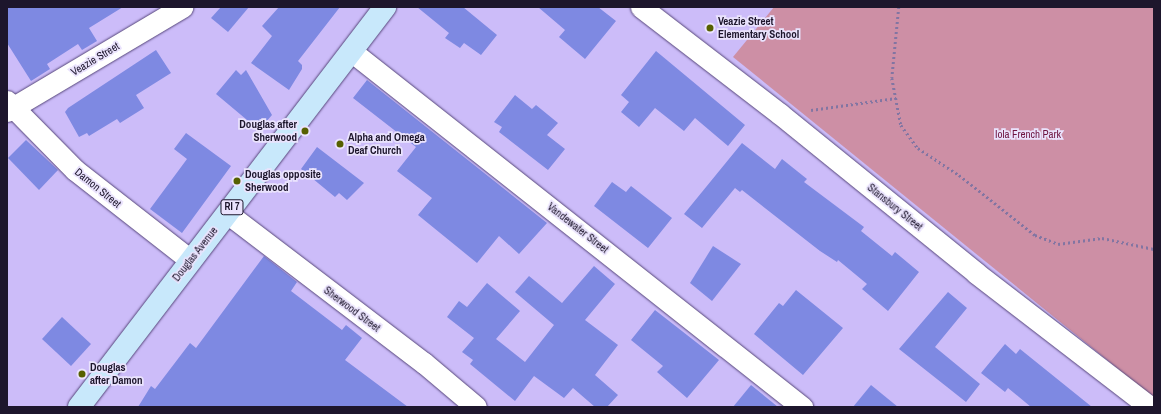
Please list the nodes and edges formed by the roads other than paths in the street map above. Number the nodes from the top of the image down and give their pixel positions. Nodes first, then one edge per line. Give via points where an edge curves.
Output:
1 (182, 7) edge
2 (385, 7) edge
3 (641, 7) edge
4 (351, 51) junction
5 (8, 107) edge
6 (228, 213) junction
7 (190, 260) junction
8 (79, 407) edge
9 (476, 407) edge
10 (802, 407) edge
11 (1150, 407) edge

1 - 5 street, Veazie Street
2 - 4 main road, Douglas Avenue / RI 7
3 - 11 street, Stansbury Street via 780,114 976,273
4 - 6 main road, Douglas Avenue / RI 7
4 - 10 street, Vandewater Street
5 - 7 street, Damon Street via 75,170
6 - 7 main road, Douglas Avenue / RI 7
6 - 9 street, Sherwood Street
7 - 8 main road, Douglas Avenue / RI 7

